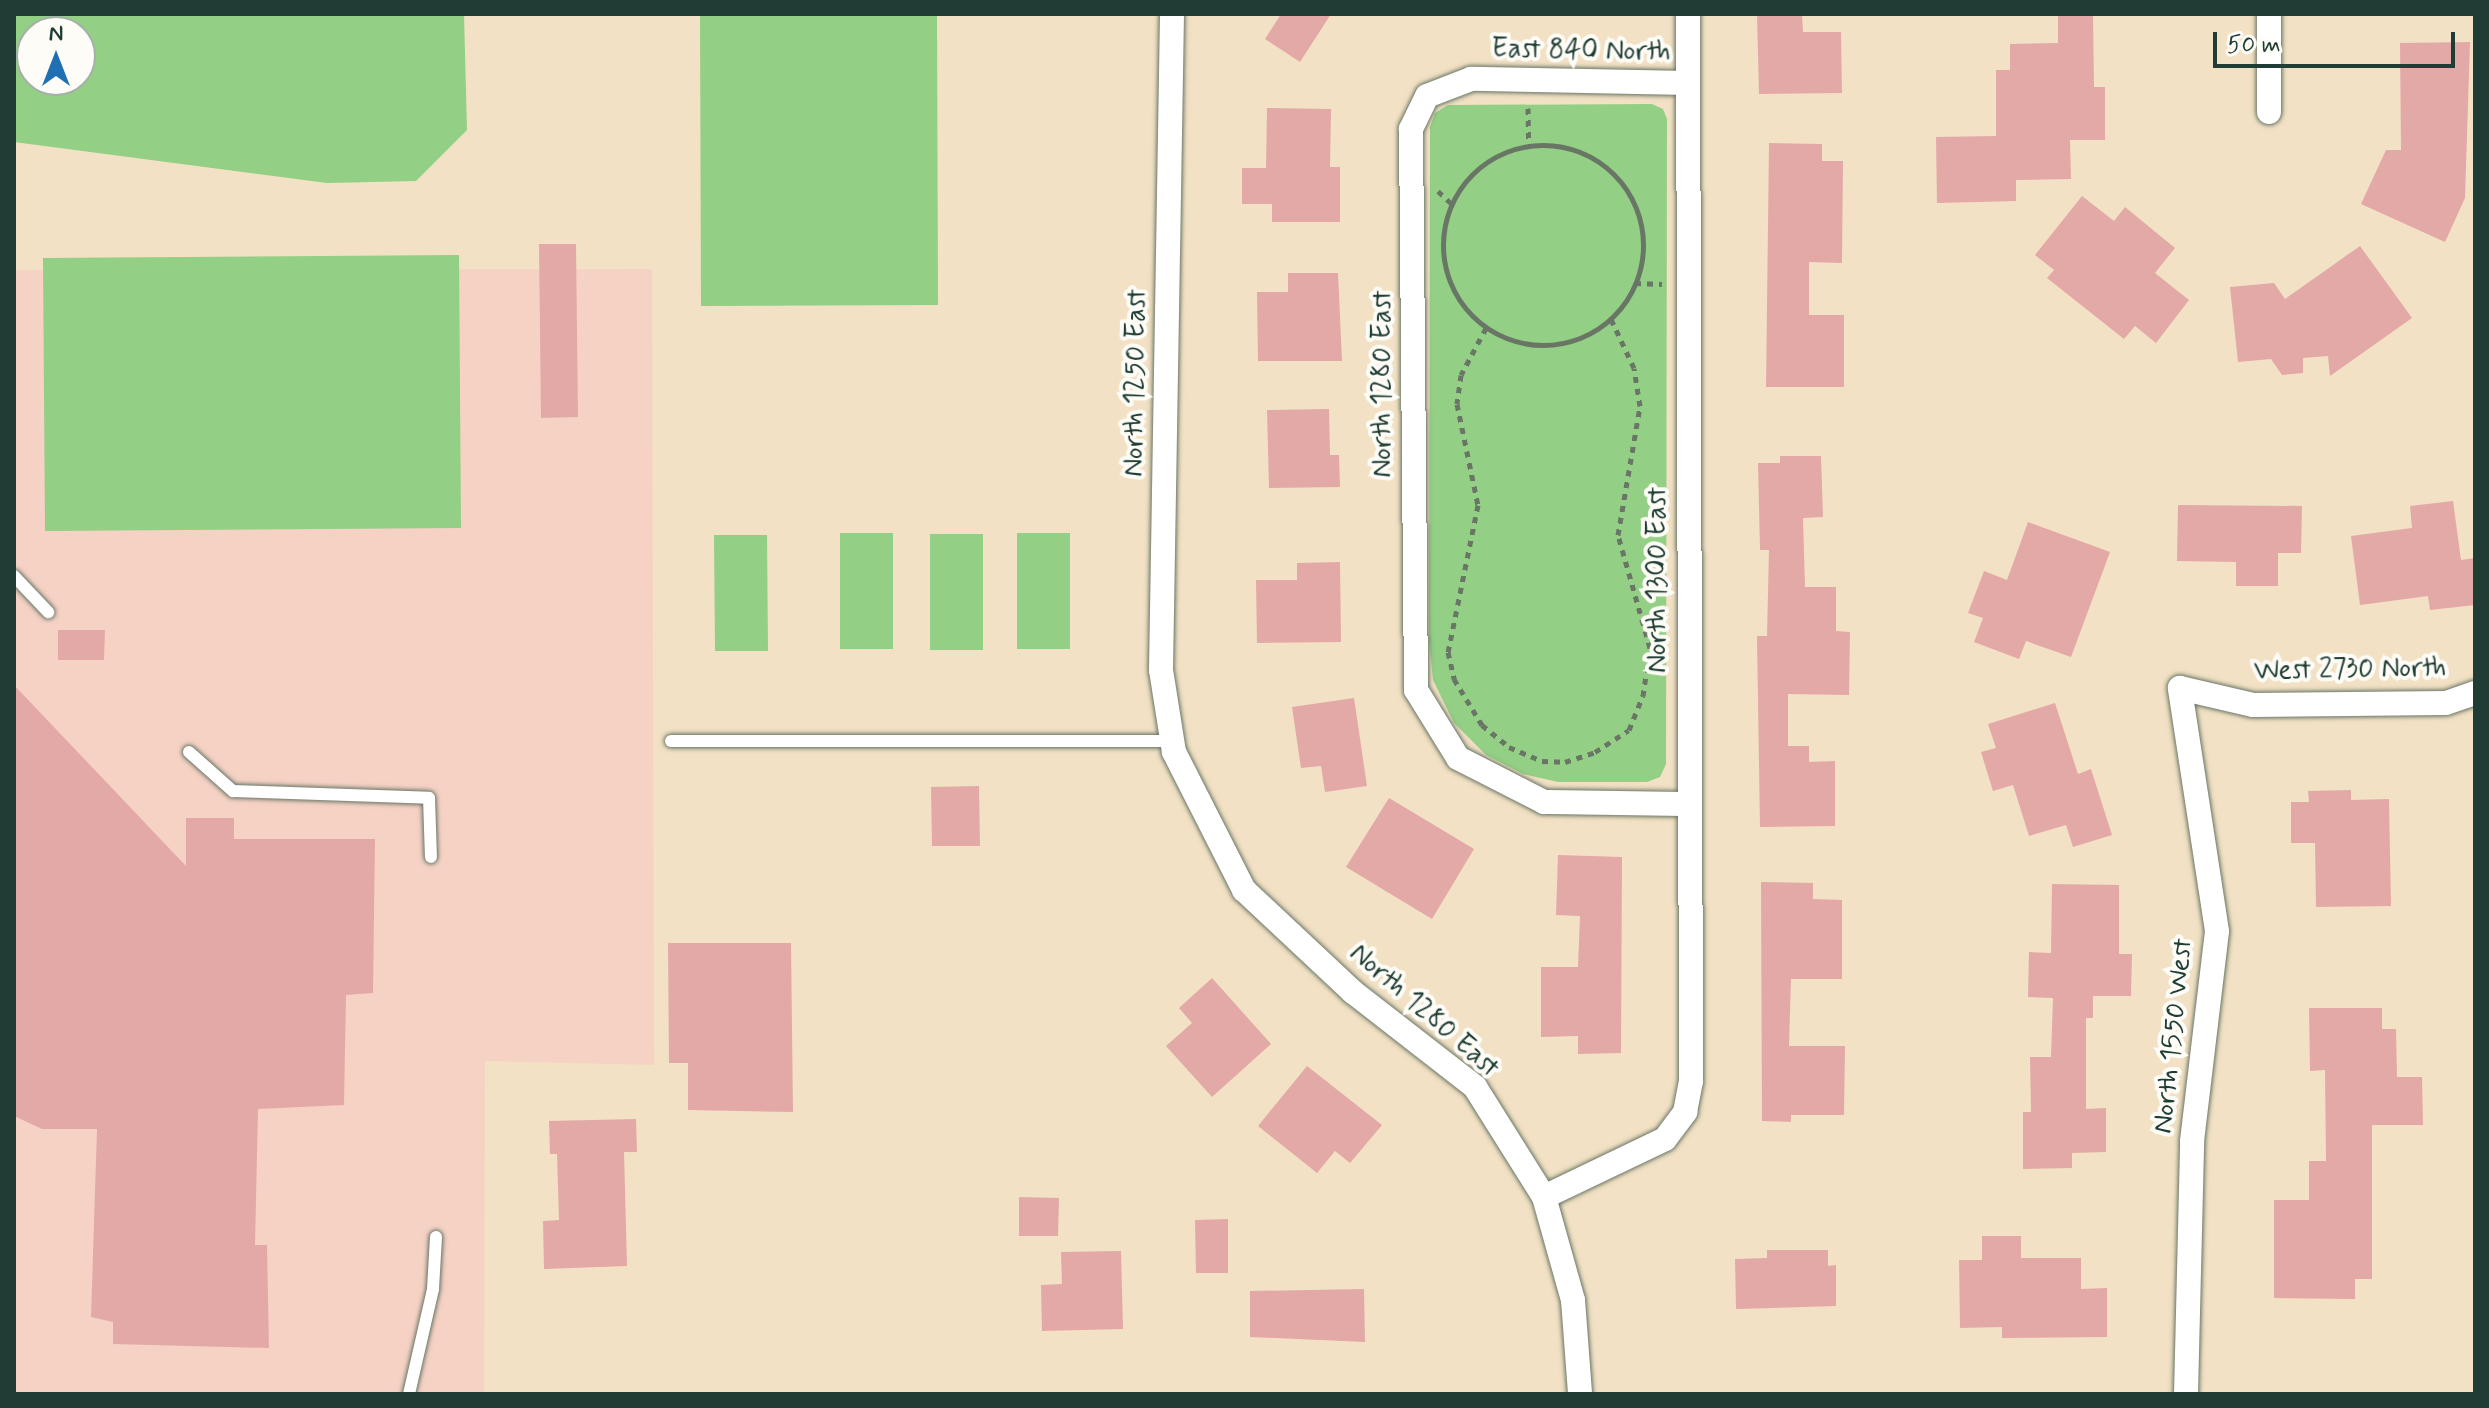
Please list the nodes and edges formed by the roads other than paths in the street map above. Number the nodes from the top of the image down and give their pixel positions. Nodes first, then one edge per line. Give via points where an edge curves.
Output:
1 (1172, 14) edge
2 (1688, 14) edge
3 (2269, 14) edge
4 (1688, 83) junction
5 (1427, 96) joint
6 (2269, 112) dead end
7 (14, 576) edge
8 (48, 612) dead end
9 (2180, 688) joint
10 (2475, 693) edge
11 (671, 741) dead end
12 (1174, 746) junction
13 (189, 752) dead end
14 (1689, 804) junction
15 (431, 857) dead end
16 (1544, 1197) junction
17 (436, 1237) dead end
18 (409, 1394) edge
19 (1580, 1394) edge
20 (2186, 1394) edge

1 - 12 street, North 1250 East via 1161,670
2 - 4 street, North 1300 East
3 - 6 street
4 - 5 street, East 840 North via 1471,79
4 - 14 street, North 1300 East
5 - 14 street, North 1280 East via 1411,129 1416,690 1458,758 1544,802
7 - 8 lane
9 - 10 street, West 2730 North via 2253,705 2446,703
9 - 20 street, North 1550 West via 2217,931 2192,1141
11 - 12 lane
12 - 16 street, North 1280 East via 1244,890 1353,992 1475,1087
13 - 15 lane via 233,791 429,798
14 - 16 street, North 1300 East via 1691,1081 1685,1112 1665,1139
16 - 19 street, North 1280 East via 1573,1300
17 - 18 lane via 433,1289

